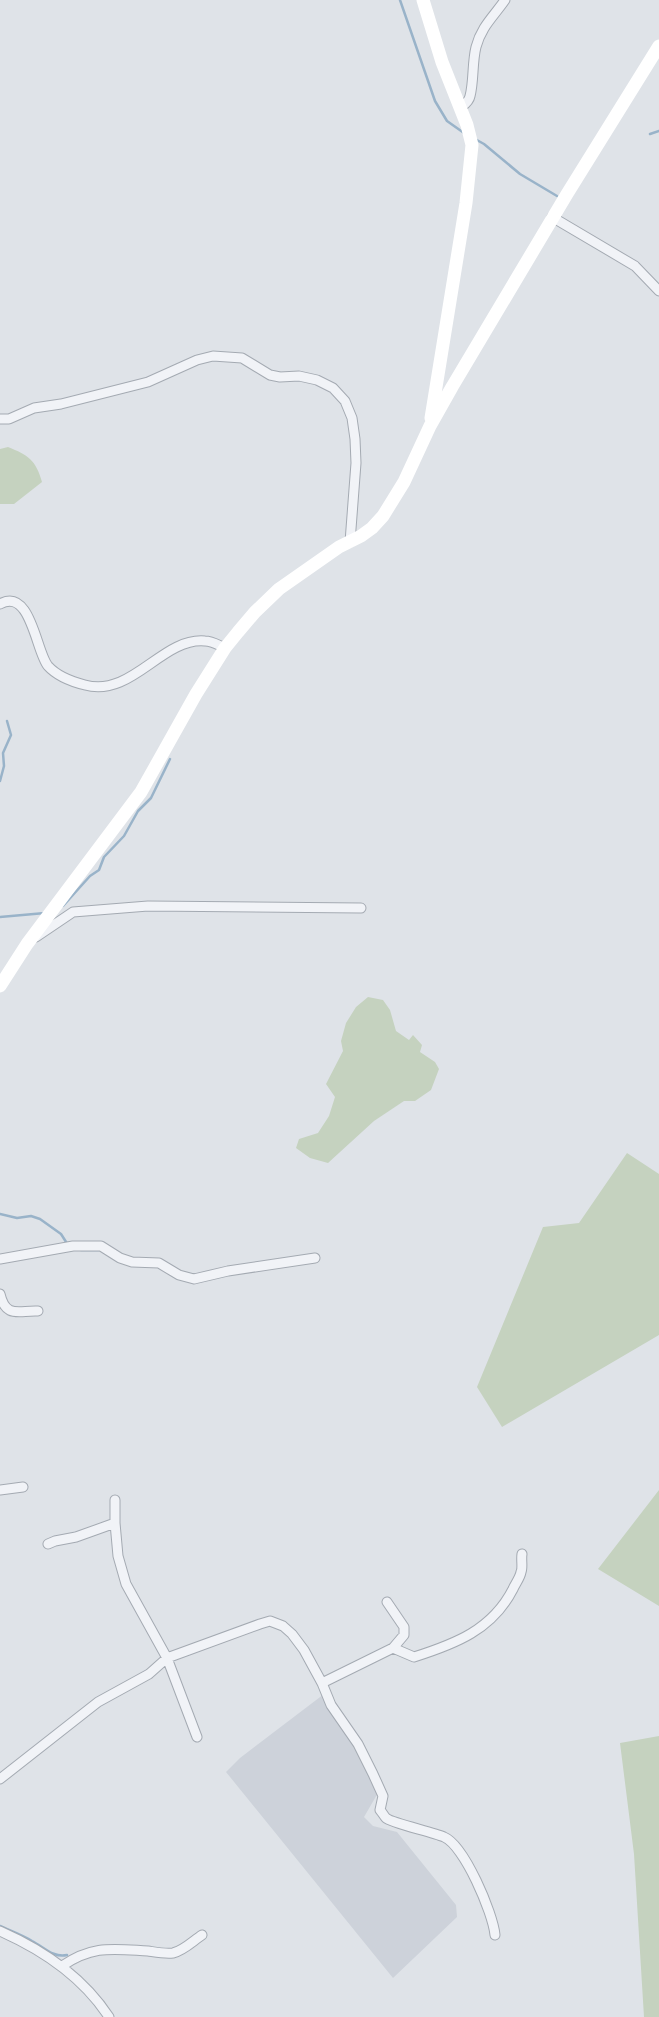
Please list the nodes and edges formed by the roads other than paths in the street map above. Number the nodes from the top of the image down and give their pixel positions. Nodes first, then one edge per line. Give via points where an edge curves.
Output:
1 (423, 0) edge
2 (505, 0) edge
3 (659, 46) edge
4 (460, 108) junction
5 (552, 217) junction
6 (659, 291) edge
7 (0, 419) edge
8 (430, 426) junction
9 (350, 542) junction
10 (0, 604) edge
11 (225, 648) junction
12 (361, 908) dead end
13 (27, 944) junction
14 (0, 986) edge
15 (315, 1258) dead end
16 (0, 1259) edge
17 (0, 1294) edge
18 (38, 1311) dead end
19 (23, 1488) dead end
20 (0, 1490) edge
21 (115, 1500) dead end
22 (115, 1523) junction
23 (48, 1544) dead end
24 (522, 1554) dead end
25 (387, 1602) dead end
26 (393, 1648) junction
27 (167, 1658) junction
28 (322, 1683) junction
29 (197, 1737) dead end
30 (0, 1779) edge
31 (0, 1931) edge
32 (202, 1935) dead end
33 (495, 1935) dead end
34 (62, 1966) junction
35 (109, 2017) edge

1 - 4 main road via 442,62
2 - 4 street via 482,28 473,65 470,97
3 - 5 main road
4 - 8 main road via 472,145 466,203
5 - 6 street via 635,266
5 - 8 main road
7 - 9 street via 34,408 61,404 148,382 197,360 213,356 242,358 280,377 299,376 317,380 333,388 345,401 352,418 356,439 356,463
8 - 9 main road via 396,499 372,528
9 - 11 main road via 280,589 255,612
10 - 11 street via 13,602 23,608 32,624 47,665 58,675 86,686 94,687 126,679 181,644 194,641 213,642
11 - 13 main road via 141,792
12 - 13 street via 148,906 73,912
13 - 14 main road
15 - 16 street via 228,1271 194,1279 179,1275 158,1263 132,1262 120,1258 101,1246 70,1247
17 - 18 street via 3,1304 12,1311
19 - 20 street
21 - 22 street
22 - 23 street
22 - 27 street via 118,1556 126,1584
24 - 26 street via 522,1571 510,1595 494,1616 471,1635 438,1650 414,1657
25 - 26 street via 404,1627 404,1635
26 - 28 street
27 - 28 street via 200,1644 270,1621 283,1626 292,1634
27 - 29 street
27 - 30 street via 149,1674 92,1706
28 - 33 street via 331,1705 358,1744 373,1774 383,1796 380,1810 386,1819 445,1837 456,1846 487,1907
31 - 34 street
32 - 34 street via 172,1953 106,1949 90,1951
34 - 35 street via 100,2003

